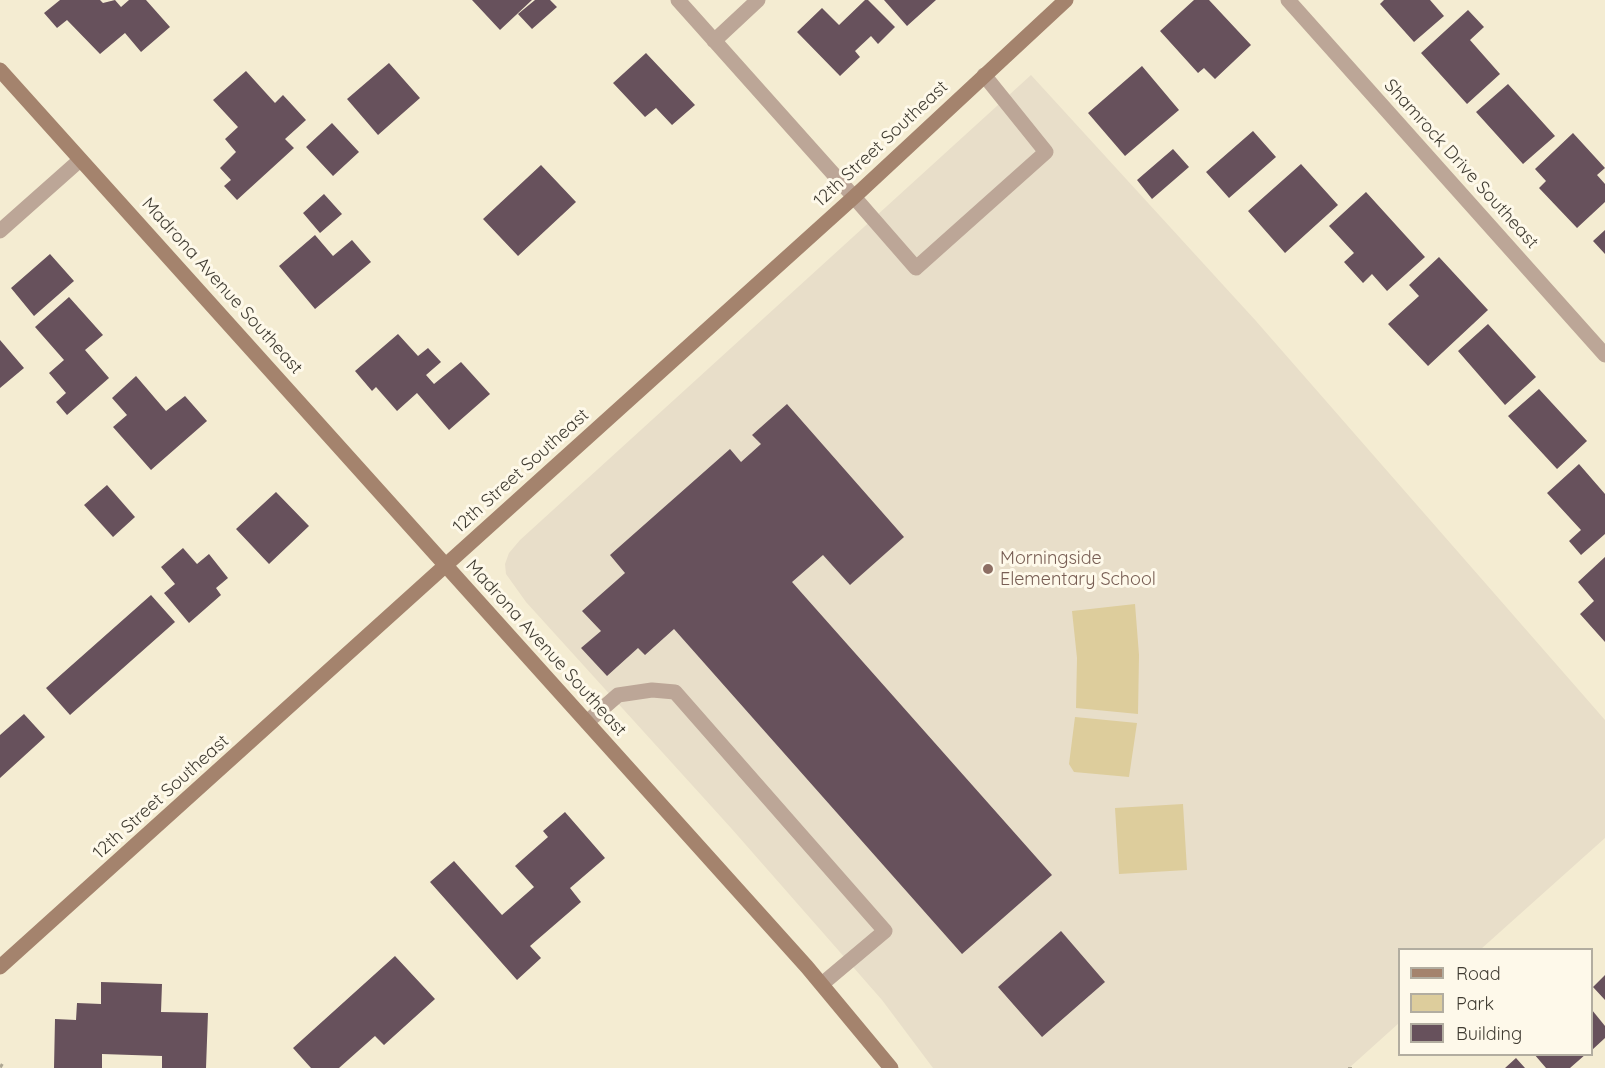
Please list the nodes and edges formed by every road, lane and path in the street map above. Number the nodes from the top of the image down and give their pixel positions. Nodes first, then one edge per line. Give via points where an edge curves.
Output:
1 (678, 0) edge
2 (758, 0) edge
3 (1066, 0) edge
4 (1288, 0) edge
5 (714, 41) junction
6 (0, 70) edge
7 (984, 75) junction
8 (80, 160) junction
9 (854, 197) junction
10 (0, 231) edge
11 (1605, 355) edge
12 (446, 566) junction
13 (586, 722) junction
14 (0, 967) edge
15 (822, 984) junction
16 (0, 1065) edge
17 (5, 1068) edge
18 (891, 1068) edge

1 - 5 street
2 - 5 street
3 - 7 main road, 12th Street Southeast
4 - 11 street, Shamrock Drive Southeast
5 - 9 street
6 - 8 main road, Madrona Avenue Southeast
7 - 9 main road, 12th Street Southeast
7 - 9 street via 1046,152 916,268
8 - 10 street
8 - 12 main road, Madrona Avenue Southeast
9 - 12 main road, 12th Street Southeast
12 - 13 main road, Madrona Avenue Southeast
12 - 14 main road, 12th Street Southeast
13 - 15 main road, Madrona Avenue Southeast
13 - 15 street via 618,695 652,690 675,692 885,931
15 - 18 main road, Madrona Avenue Southeast
16 - 17 path

